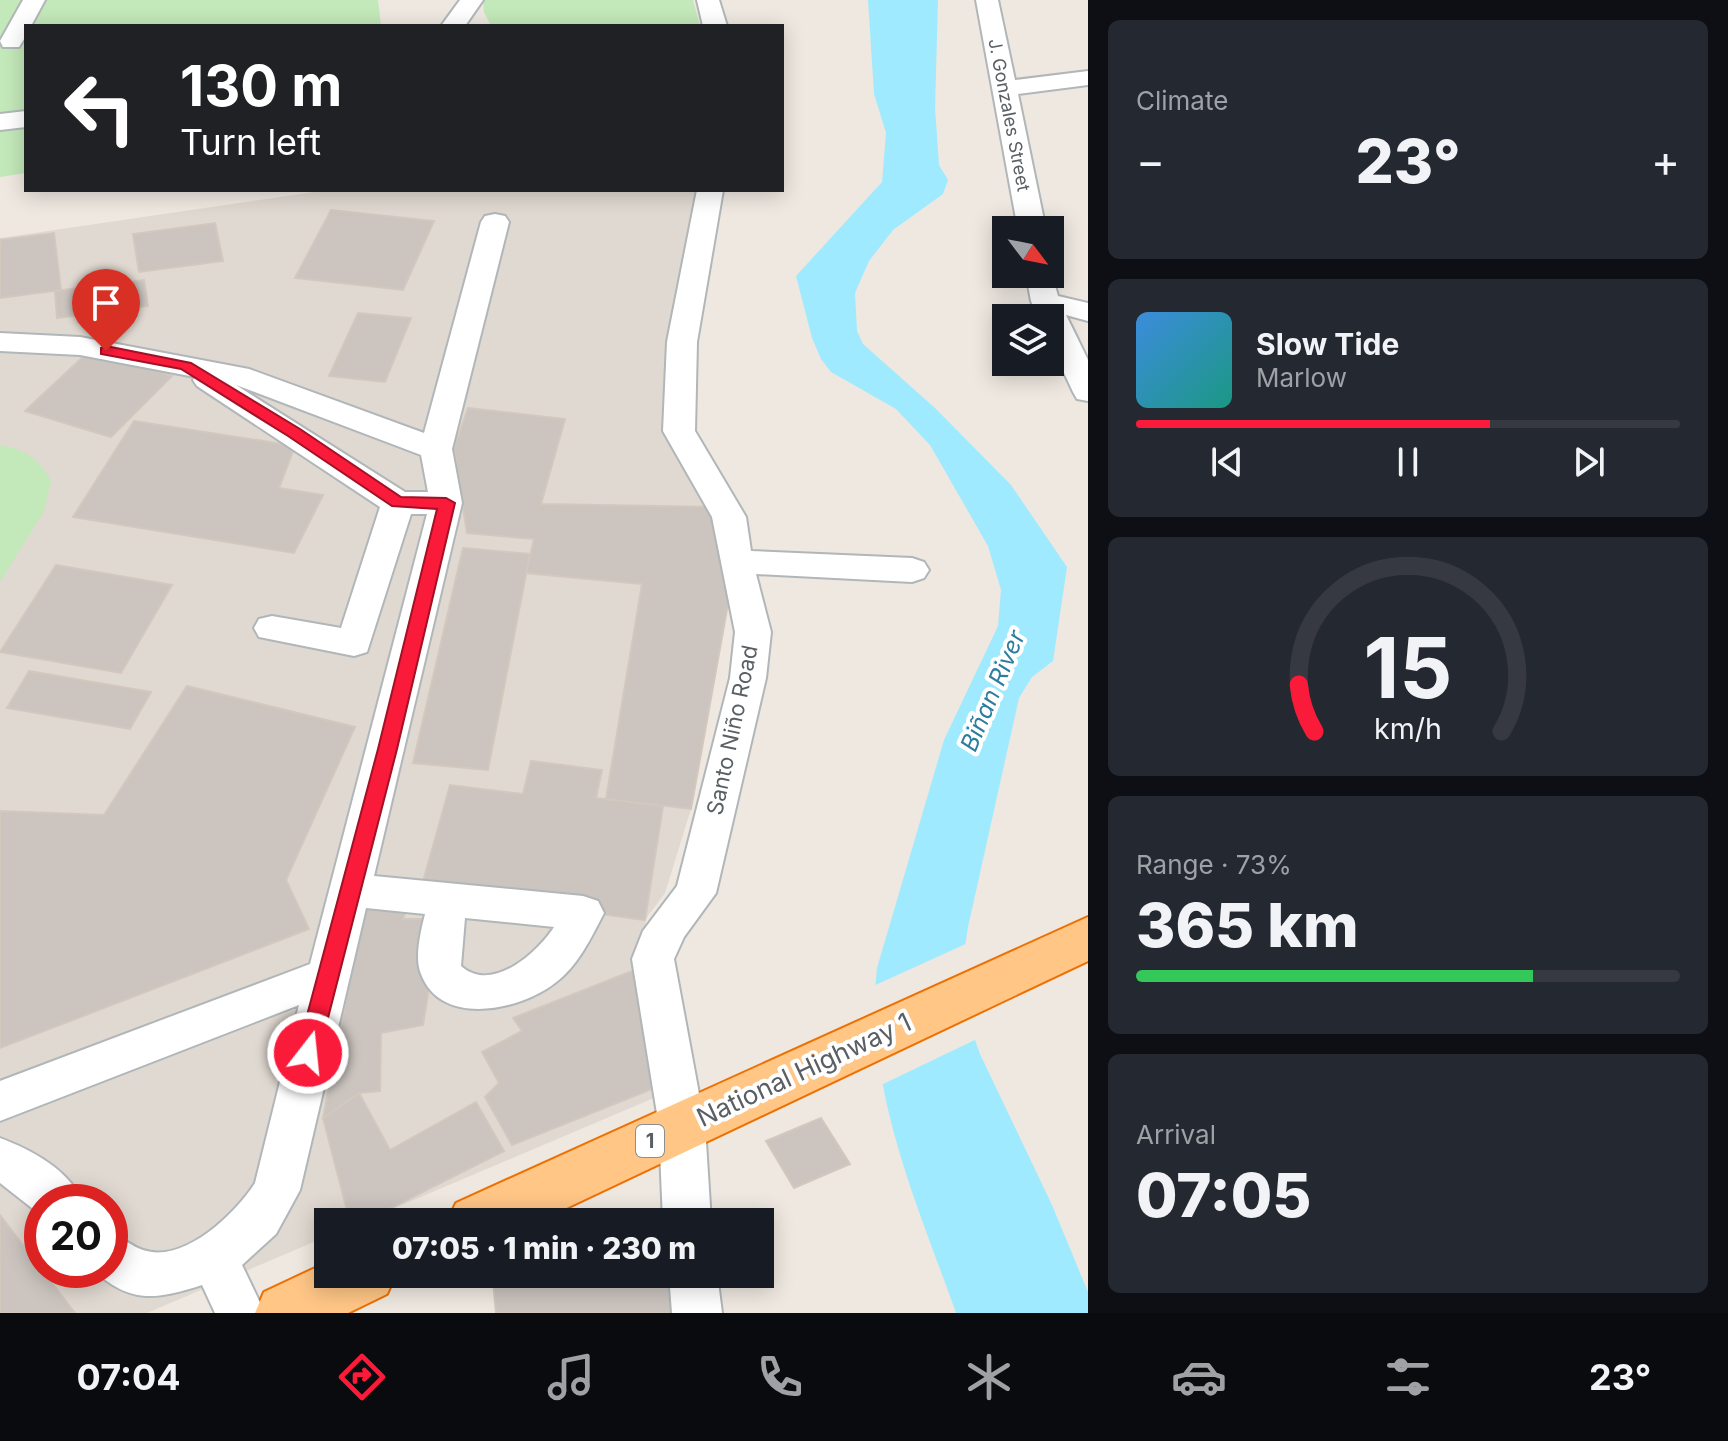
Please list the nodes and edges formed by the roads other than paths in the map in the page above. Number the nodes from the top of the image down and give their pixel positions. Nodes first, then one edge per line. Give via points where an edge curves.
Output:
1 (34, 0) edge
2 (472, 0) edge
3 (708, 0) edge
4 (987, 0) edge
5 (454, 24) edge
6 (714, 24) edge
7 (12, 42) edge
8 (1088, 78) edge
9 (1006, 88) junction
10 (24, 119) edge
11 (0, 122) edge
12 (710, 192) edge
13 (1029, 216) edge
14 (495, 222) dead end
15 (1043, 288) edge
16 (1088, 312) edge
17 (0, 342) edge
18 (185, 366) junction
19 (1088, 392) edge
20 (436, 449) junction
21 (398, 503) junction
22 (446, 503) junction
23 (736, 562) junction
24 (912, 570) dead end
25 (272, 628) dead end
26 (349, 890) junction
27 (449, 900) dead end
28 (1088, 938) edge
29 (330, 975) junction
30 (0, 1101) edge
31 (682, 1126) junction
32 (0, 1159) edge
33 (38, 1184) edge
34 (506, 1208) edge
35 (686, 1208) edge
36 (214, 1259) junction
37 (128, 1268) edge
38 (337, 1288) edge
39 (694, 1288) edge
40 (240, 1313) edge
41 (285, 1313) edge
42 (697, 1313) edge

1 - 7 street
2 - 5 street
3 - 6 street
4 - 9 street, J. Gonzales Street
8 - 9 street
9 - 13 street, J. Gonzales Street
10 - 11 street
12 - 23 street, Santo Niño Road via 682,342 679,431 729,517
14 - 20 street
15 - 16 street
15 - 19 street
17 - 18 street via 80,346
18 - 20 street via 249,378
18 - 21 street
20 - 22 street
21 - 22 street
21 - 25 street via 354,643
22 - 26 street
23 - 24 street
23 - 31 street, Santo Niño Road via 753,632 748,678 696,893 669,925 653,959
26 - 27 street
26 - 29 street
28 - 31 highway, National Highway 1 / 1
29 - 30 street
29 - 36 street via 277,1190 259,1218
31 - 34 highway, National Highway 1 / 1
31 - 35 street, Santo Niño Road
32 - 33 street
36 - 37 street via 167,1273 136,1274
36 - 40 street
38 - 41 highway
39 - 42 street

